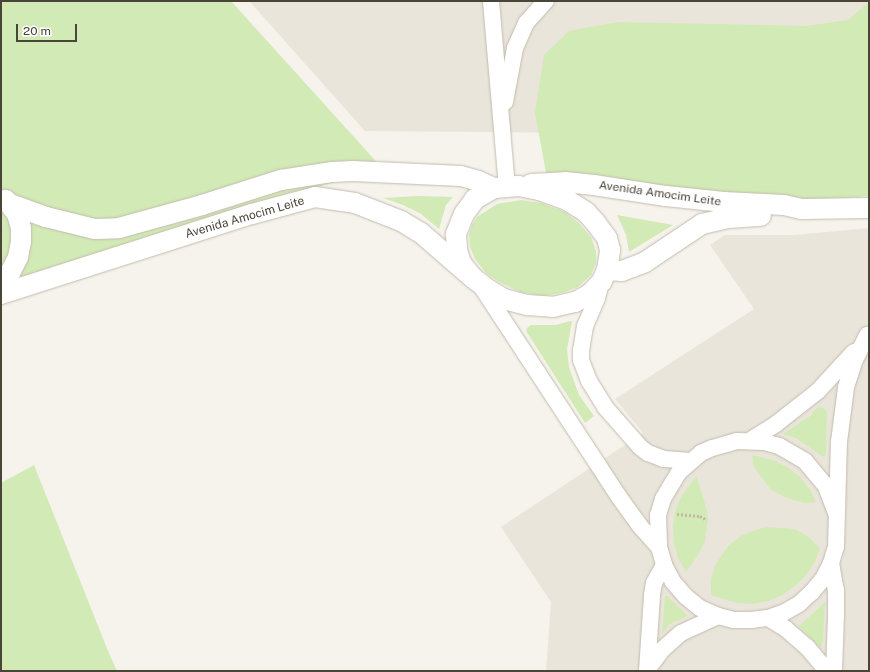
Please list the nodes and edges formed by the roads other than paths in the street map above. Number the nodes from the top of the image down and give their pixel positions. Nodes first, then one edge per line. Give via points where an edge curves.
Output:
1 (491, 1) edge
2 (546, 1) edge
3 (501, 131) junction
4 (506, 187) junction
5 (5, 200) edge
6 (869, 208) edge
7 (801, 209) junction
8 (604, 275) junction
9 (477, 281) junction
10 (1, 284) edge
11 (1, 294) edge
12 (868, 334) edge
13 (749, 441) junction
14 (691, 461) junction
15 (836, 513) junction
16 (659, 547) junction
17 (831, 563) junction
18 (664, 565) junction
19 (718, 616) junction
20 (768, 618) junction
21 (647, 671) edge
22 (825, 671) edge
23 (834, 671) edge

1 - 3 street
2 - 3 street via 526,23 515,48
3 - 4 street
4 - 5 street, Avenida Amocim Leite via 461,176 326,172 281,180 119,228 95,229 46,217
4 - 7 street, Avenida Amocim Leite via 565,182 724,202 784,205
4 - 8 street, Avenida Amocim Leite via 539,190 567,200 586,212 607,238 610,250
4 - 9 street, Avenida Amocim Leite via 475,199 464,214 456,234 461,263
5 - 10 street, Avenida Amocim Leite via 17,214 21,241 18,257
6 - 7 street, Avenida Amocim Leite
7 - 8 street, Avenida Amocim Leite via 788,216 742,216 702,224 645,262
8 - 9 street, Avenida Amocim Leite via 590,294 575,302 553,307 527,305 504,299
8 - 14 street via 587,319 581,350 589,381 605,407 640,447 664,459
9 - 11 street, Avenida Amocim Leite via 421,233 401,221 356,203 315,197 252,214
9 - 16 street via 614,490
12 - 13 street via 818,391 776,424
12 - 15 street via 855,360 846,387 839,442
13 - 14 street via 718,446
13 - 15 street via 779,446 805,462 825,485
14 - 16 street via 679,472 663,500 657,531
15 - 17 street via 836,547
16 - 18 street
17 - 20 street via 823,579 812,592 790,609
17 - 23 street via 836,590
18 - 19 street via 673,582 685,596 700,608
18 - 21 street via 654,583 652,595
19 - 20 street via 734,620
19 - 21 street via 681,633 663,649
20 - 22 street via 807,647

